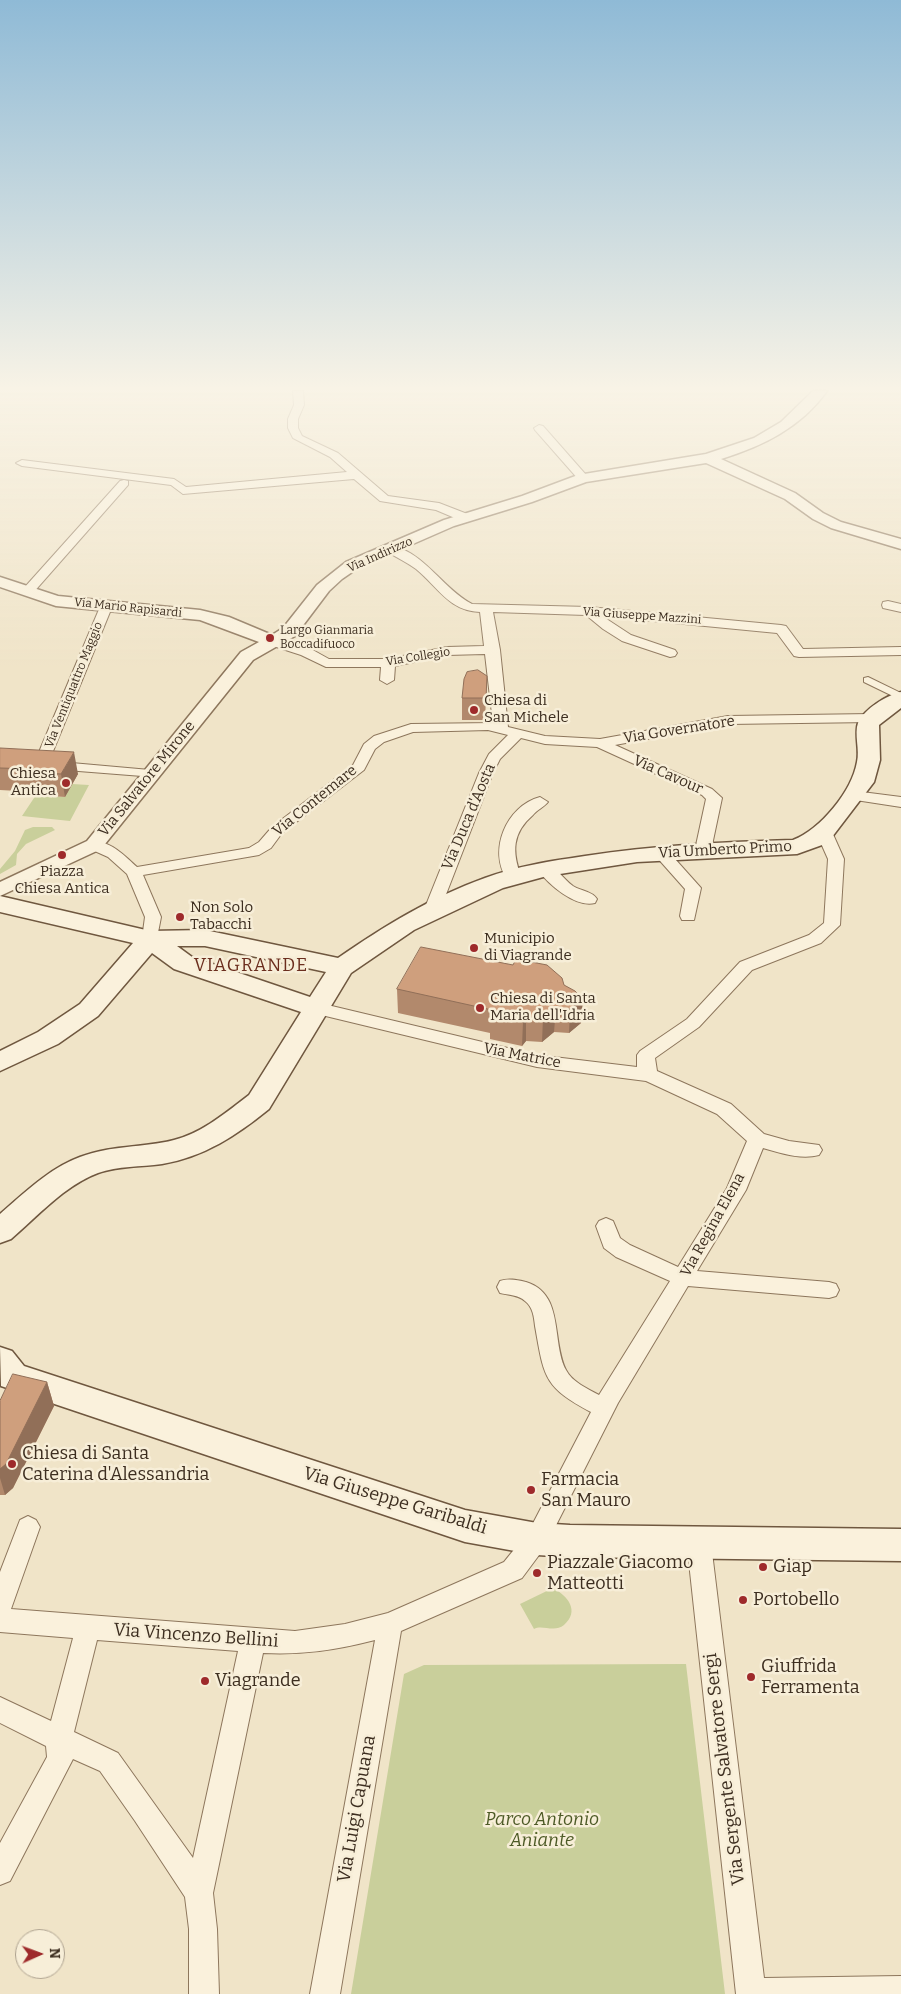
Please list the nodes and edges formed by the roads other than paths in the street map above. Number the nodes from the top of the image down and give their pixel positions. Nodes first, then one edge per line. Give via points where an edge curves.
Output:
1 (123, 484) edge
2 (176, 484) edge
3 (258, 484) edge
4 (367, 484) edge
5 (567, 484) edge
6 (764, 484) edge
7 (466, 518) junction
8 (901, 544) edge
9 (392, 550) junction
10 (0, 582) edge
11 (28, 591) junction
12 (888, 605) dead end
13 (106, 607) junction
14 (901, 608) edge
15 (486, 609) junction
16 (589, 611) junction
17 (641, 616) junction
18 (669, 631) dead end
19 (272, 640) junction
20 (493, 650) junction
21 (901, 651) edge
22 (670, 653) dead end
23 (388, 663) junction
24 (387, 680) dead end
25 (868, 680) dead end
26 (901, 698) edge
27 (872, 718) junction
28 (501, 727) junction
29 (518, 733) junction
30 (600, 742) junction
31 (25, 763) edge
32 (41, 764) junction
33 (150, 774) junction
34 (854, 796) junction
35 (540, 802) dead end
36 (901, 802) edge
37 (824, 832) junction
38 (94, 845) junction
39 (703, 850) junction
40 (661, 853) junction
41 (545, 869) junction
42 (134, 872) junction
43 (513, 876) junction
44 (0, 890) edge
45 (589, 899) dead end
46 (0, 904) edge
47 (432, 910) junction
48 (688, 916) dead end
49 (150, 939) junction
50 (342, 967) junction
51 (313, 1012) junction
52 (0, 1062) edge
53 (649, 1074) junction
54 (758, 1139) junction
55 (812, 1150) dead end
56 (606, 1226) dead end
57 (0, 1231) edge
58 (684, 1278) junction
59 (507, 1287) dead end
60 (829, 1290) dead end
61 (5, 1380) edge
62 (604, 1408) junction
63 (28, 1527) dead end
64 (537, 1539) junction
65 (699, 1544) junction
66 (901, 1545) edge
67 (0, 1607) edge
68 (0, 1620) edge
69 (390, 1624) junction
70 (88, 1628) junction
71 (253, 1641) junction
72 (0, 1710) edge
73 (59, 1738) junction
74 (0, 1871) edge
75 (199, 1893) junction
76 (901, 1991) edge
77 (204, 1994) edge
78 (325, 1994) edge
79 (751, 1994) edge

1 - 11 street
2 - 3 street via 183,491
4 - 7 street via 384,499 439,507
5 - 7 street, Via Indirizzo
6 - 8 street via 790,496 830,522
7 - 9 street, Via Indirizzo
9 - 15 street, Via Giuseppe Mazzini via 420,566 462,606
9 - 19 street, Via Indirizzo via 352,565 336,576
10 - 11 street, Via Mario Rapisardi
11 - 13 street, Via Mario Rapisardi via 56,601
12 - 14 street
13 - 19 street, Via Mario Rapisardi via 200,615
13 - 32 street, Via Ventiquattro Maggio
15 - 16 street, Via Giuseppe Mazzini
15 - 20 street
16 - 17 street, Via Giuseppe Mazzini
16 - 22 street via 603,625 631,642
17 - 18 street
17 - 21 street, Via Giuseppe Mazzini via 781,629 799,653
19 - 23 street, Via Collegio via 326,663
19 - 33 street, Via Salvatore Mirone via 247,656
20 - 23 street, Via Collegio via 447,651
20 - 28 street
23 - 24 street
25 - 26 street
26 - 27 main road
27 - 30 street, Via Governatore via 728,720
27 - 34 main road, Via Umberto Primo via 868,725 866,773
28 - 29 street, Via Contemare
28 - 42 street, Via Contemare via 425,727 390,734 369,747 359,767 253,852
29 - 30 street, Via Governatore via 545,740
29 - 47 street, Via Duca d'Aosta via 494,757
30 - 39 street, Via Cavour via 708,792 714,798
31 - 32 street
32 - 33 street
33 - 38 street, Via Salvatore Mirone
34 - 36 street
34 - 37 main road, Via Umberto Primo
35 - 43 street via 516,824 508,841 507,858
37 - 39 main road, Via Umberto Primo via 797,847
37 - 53 street via 836,859 832,925 815,939 746,966 693,1023 646,1055
38 - 42 street, Via Salvatore Mirone via 114,854
38 - 44 street
39 - 40 main road, Via Umberto Primo
40 - 41 main road, Via Umberto Primo via 606,858
40 - 48 street via 693,888
41 - 43 main road, Via Umberto Primo
41 - 45 street via 567,889
42 - 49 street, Via Salvatore Mirone via 153,917
43 - 47 main road, Via Umberto Primo
46 - 49 main road
47 - 50 main road, Via Umberto Primo via 405,924
49 - 50 main road via 205,938
49 - 51 main road via 183,963
49 - 52 main road via 89,1010 48,1038
50 - 51 main road
51 - 53 street, Via Matrice via 398,1028 537,1061
51 - 57 main road via 259,1102 222,1129 175,1151 92,1164 75,1171
53 - 54 street via 724,1109
54 - 55 street via 789,1148
54 - 58 street, Via Regina Elena via 736,1190
56 - 58 street via 611,1242 623,1251
58 - 60 street
58 - 62 street, Via Regina Elena
59 - 62 street via 524,1290 534,1296 543,1311 554,1370 561,1381 575,1393
61 - 64 main road, Via Giuseppe Garibaldi via 465,1526
62 - 64 street, Via Regina Elena
63 - 67 street
64 - 65 main road, Via Giuseppe Garibaldi
64 - 69 street, Via Vincenzo Bellini via 513,1570
65 - 66 main road, Via Giuseppe Garibaldi
65 - 79 street, Via Sergente Salvatore Sergi
68 - 70 street, Via Vincenzo Bellini
69 - 71 street, Via Vincenzo Bellini via 345,1636 303,1642
69 - 78 street, Via Luigi Capuana
70 - 71 street, Via Vincenzo Bellini
70 - 73 street
71 - 75 street
72 - 73 street
73 - 74 street via 60,1759
73 - 75 street via 109,1762
75 - 77 street
76 - 79 street

